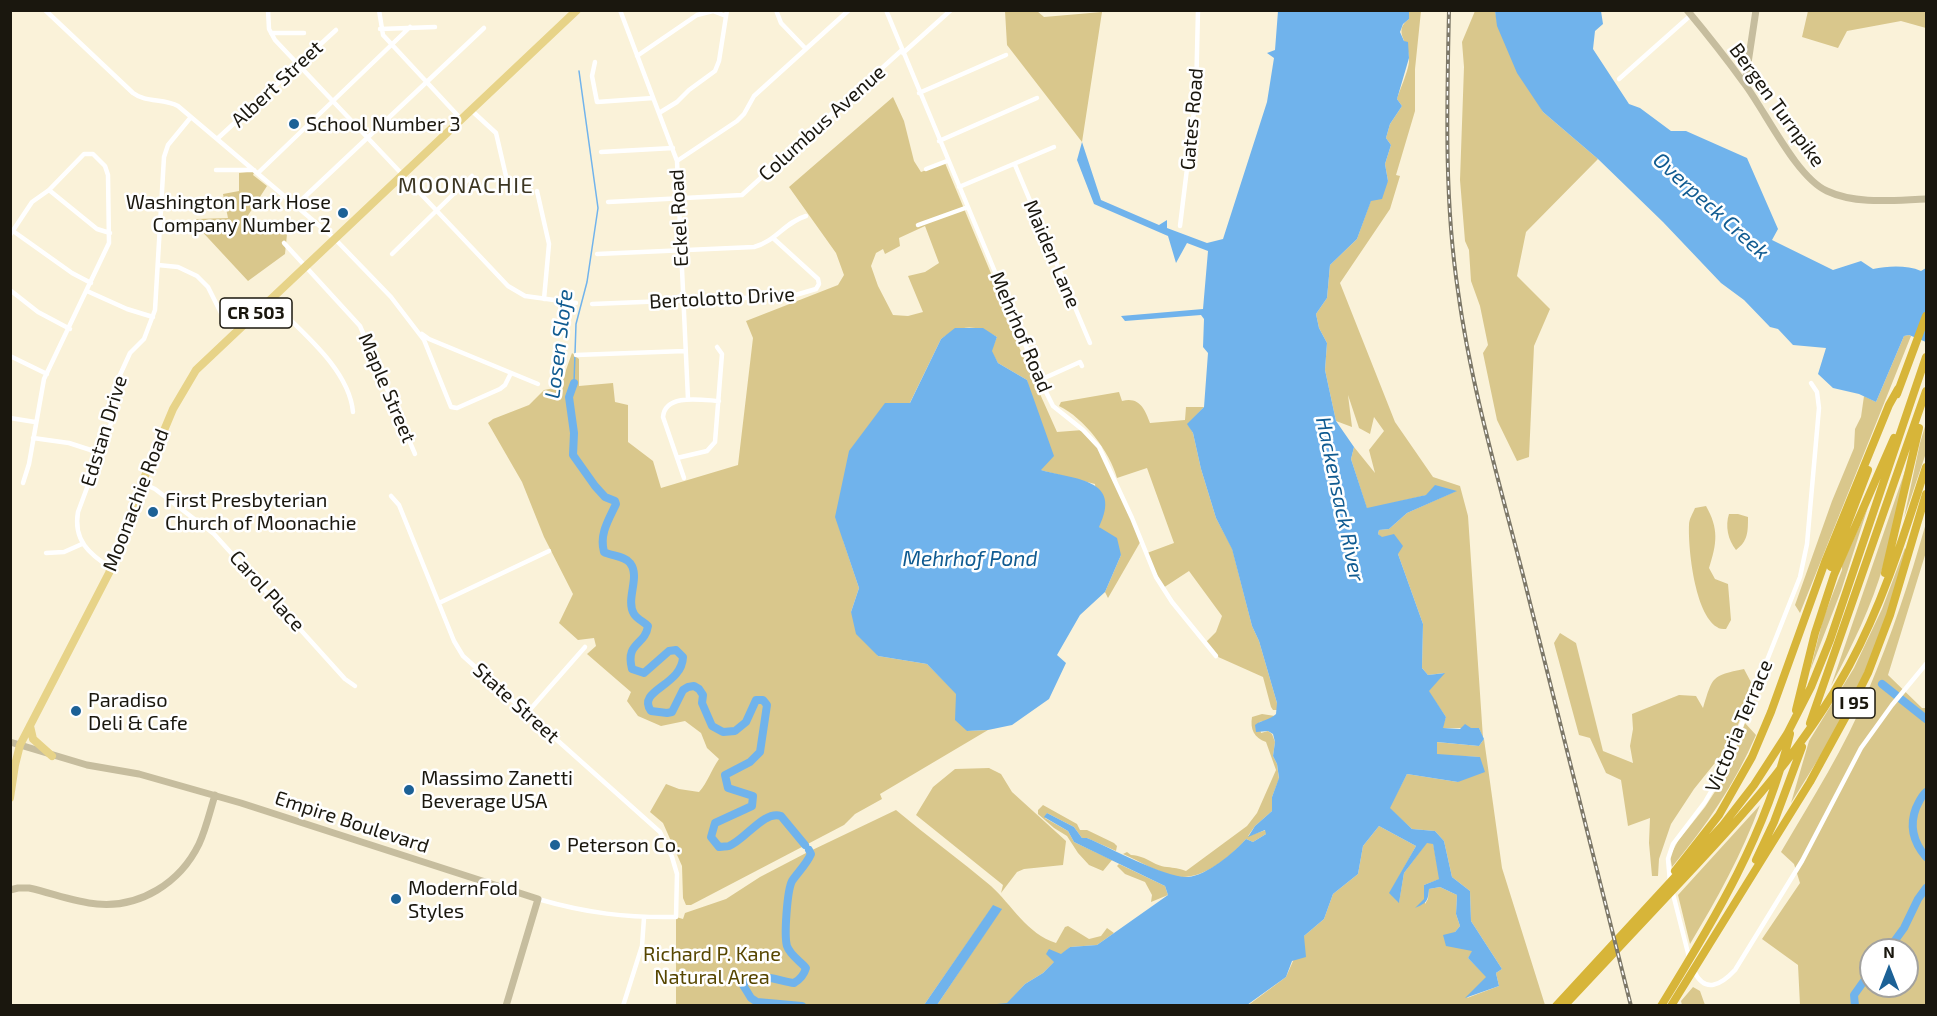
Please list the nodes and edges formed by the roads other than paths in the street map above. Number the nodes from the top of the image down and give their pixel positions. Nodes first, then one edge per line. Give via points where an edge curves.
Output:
1 (45, 10) edge
2 (268, 10) edge
3 (379, 10) edge
4 (577, 10) edge
5 (620, 10) edge
6 (776, 10) edge
7 (849, 10) edge
8 (886, 10) edge
9 (951, 10) edge
10 (1198, 10) edge
11 (1756, 10) edge
12 (726, 13) edge
13 (1691, 13) edge
14 (410, 27) junction
15 (435, 27) dead end
16 (380, 28) junction
17 (484, 28) dead end
18 (336, 30) dead end
19 (270, 33) junction
20 (304, 33) dead end
21 (392, 45) junction
22 (806, 49) junction
23 (902, 52) junction
24 (1006, 55) dead end
25 (637, 56) junction
26 (596, 62) dead end
27 (298, 64) junction
28 (1619, 79) dead end
29 (427, 82) junction
30 (1745, 84) junction
31 (919, 93) junction
32 (653, 98) junction
33 (1037, 98) dead end
34 (333, 101) junction
35 (471, 110) junction
36 (659, 113) junction
37 (191, 117) junction
38 (461, 119) junction
39 (367, 138) junction
40 (218, 139) junction
41 (939, 141) junction
42 (1054, 147) dead end
43 (673, 148) junction
44 (601, 152) dead end
45 (677, 161) junction
46 (947, 161) junction
47 (1015, 165) junction
48 (926, 169) dead end
49 (216, 170) dead end
50 (256, 172) junction
51 (402, 175) junction
52 (472, 176) dead end
53 (959, 187) junction
54 (509, 189) dead end
55 (49, 190) junction
56 (537, 191) dead end
57 (678, 199) junction
58 (1926, 199) edge
59 (608, 202) dead end
60 (296, 205) junction
61 (968, 207) junction
62 (437, 210) junction
63 (806, 216) dead end
64 (918, 225) dead end
65 (1180, 226) dead end
66 (12, 233) edge
67 (110, 233) junction
68 (335, 238) junction
69 (773, 238) junction
70 (284, 243) dead end
71 (681, 250) junction
72 (392, 254) dead end
73 (597, 254) dead end
74 (158, 264) junction
75 (306, 266) junction
76 (91, 283) junction
77 (10, 290) edge
78 (87, 291) junction
79 (544, 299) junction
80 (270, 300) junction
81 (682, 300) junction
82 (576, 303) dead end
83 (592, 304) dead end
84 (1926, 316) edge
85 (153, 317) junction
86 (69, 329) junction
87 (418, 330) junction
88 (237, 331) junction
89 (1090, 343) dead end
90 (717, 347) dead end
91 (685, 351) junction
92 (576, 355) dead end
93 (10, 356) edge
94 (1926, 357) edge
95 (1082, 366) dead end
96 (511, 373) junction
97 (47, 374) junction
98 (1040, 380) junction
99 (1810, 383) dead end
100 (538, 384) dead end
101 (1898, 389) junction
102 (1926, 392) edge
103 (688, 399) junction
104 (718, 401) junction
105 (1926, 402) edge
106 (1907, 410) junction
107 (353, 412) dead end
108 (10, 418) edge
109 (35, 422) junction
110 (33, 438) junction
111 (100, 453) junction
112 (415, 454) dead end
113 (677, 458) junction
114 (1926, 468) edge
115 (684, 478) dead end
116 (23, 483) dead end
117 (142, 483) junction
118 (1926, 494) edge
119 (391, 496) dead end
120 (82, 544) junction
121 (549, 551) dead end
122 (46, 553) dead end
123 (111, 568) junction
124 (439, 603) junction
125 (1870, 622) junction
126 (585, 647) dead end
127 (1216, 656) dead end
128 (1809, 656) junction
129 (1926, 664) edge
130 (355, 686) dead end
131 (527, 713) junction
132 (30, 724) junction
133 (10, 742) edge
134 (20, 745) junction
135 (52, 756) junction
136 (215, 795) junction
137 (10, 798) edge
138 (1679, 875) junction
139 (10, 890) edge
140 (1742, 893) junction
141 (538, 899) junction
142 (676, 917) joint
143 (644, 918) junction
144 (506, 1005) edge
145 (623, 1005) edge
146 (1556, 1005) edge
147 (1564, 1005) edge
148 (1661, 1005) edge
149 (1671, 1005) edge

1 - 37 street via 132,93 172,103
2 - 19 street
3 - 16 street
4 - 35 main road, Moonachie Road / CR 503
5 - 25 street, Eckel Road
6 - 22 street via 781,23
7 - 22 street
8 - 23 street, Mehrhof Road
9 - 23 street, Columbus Avenue
10 - 65 street, Gates Road via 1196,95
11 - 30 main road
12 - 25 street via 697,15
12 - 36 street via 715,71
13 - 28 street
13 - 30 main road, Bergen Turnpike
14 - 15 street
14 - 16 street
14 - 21 street
16 - 21 street
17 - 29 street
18 - 27 street, Albert Street
19 - 20 street
19 - 27 street
21 - 29 street
21 - 34 street
22 - 45 street via 754,96 737,121
23 - 31 street, Mehrhof Road
23 - 57 street, Columbus Avenue via 742,195
24 - 31 street
25 - 32 street, Eckel Road
26 - 32 street via 592,76 597,102
27 - 34 street
27 - 40 street, Albert Street
29 - 38 street
29 - 39 street
30 - 58 main road, Bergen Turnpike via 1803,173 1822,189 1863,200
31 - 41 street, Mehrhof Road
32 - 36 street, Eckel Road
33 - 41 street
34 - 39 street
34 - 50 street
35 - 38 main road, Moonachie Road / CR 503
35 - 54 street via 496,133
36 - 43 street, Eckel Road
37 - 40 street
37 - 74 street, Edstan Drive via 168,145 164,157
38 - 51 main road, Moonachie Road / CR 503
39 - 51 street
39 - 60 street
40 - 50 street
41 - 46 street, Mehrhof Road
42 - 47 street
43 - 44 street
43 - 45 street, Eckel Road
45 - 57 street, Eckel Road
46 - 48 street
46 - 53 street, Mehrhof Road
47 - 53 street
47 - 89 street, Maiden Lane
49 - 50 street
50 - 60 street
51 - 62 street
51 - 68 main road, Moonachie Road / CR 503
52 - 62 street
53 - 61 street, Mehrhof Road
55 - 66 street via 32,202
55 - 67 street via 98,229
55 - 67 street via 89,153 103,164 108,175
56 - 79 street via 549,244
57 - 59 street
57 - 71 street, Eckel Road
60 - 68 street
61 - 64 street
61 - 98 street, Mehrhof Road
62 - 72 street
62 - 79 street via 508,286 519,294
63 - 69 street via 793,221
66 - 76 street
67 - 76 street
68 - 75 main road, Moonachie Road / CR 503
68 - 87 street
69 - 71 street via 754,247
69 - 81 street, Bertolotto Drive via 818,279 816,289 795,296
70 - 75 street, Maple Street
71 - 73 street
71 - 81 street, Eckel Road
74 - 85 street, Edstan Drive
74 - 88 street via 178,267 197,276
75 - 80 main road, Moonachie Road / CR 503
75 - 112 street, Maple Street via 360,326
76 - 78 street
77 - 86 street
78 - 85 street
78 - 86 street
79 - 82 street
80 - 88 main road, Moonachie Road / CR 503
80 - 107 street via 339,373 352,400
81 - 83 street, Bertolotto Drive
81 - 91 street, Eckel Road
84 - 101 highway
85 - 111 street, Edstan Drive via 114,388 112,418
86 - 97 street
87 - 96 street via 429,339
87 - 96 street via 453,408 500,389
88 - 117 main road, Moonachie Road / CR 503 via 191,377
90 - 104 street via 722,354
91 - 92 street
91 - 103 street, Eckel Road
93 - 97 street
94 - 106 highway, I 95
95 - 98 street via 1080,362
96 - 100 street
97 - 109 street
98 - 127 street, Mehrhof Road via 1053,406 1099,447 1156,576
99 - 129 street, Victoria Terrace via 1817,392 1819,408 1807,543 1800,577 1724,769 1673,844 1668,859 1668,874 1686,947 1701,981 1718,984 1735,970 1802,861 1862,748
101 - 128 highway via 1826,580 1812,626
101 - 138 highway via 1825,562 1754,752
102 - 140 highway via 1786,791
103 - 104 street
103 - 113 street via 669,405 663,413
104 - 113 street via 713,446
105 - 125 highway via 1891,552
106 - 128 highway, I 95 via 1837,566
106 - 138 highway, I 95 via 1855,568 1802,705 1746,796
108 - 109 street
109 - 110 street
110 - 111 street
110 - 116 street
111 - 120 street, Edstan Drive via 78,512
113 - 115 street
114 - 125 highway, I 95
117 - 123 main road, Moonachie Road / CR 503
117 - 130 street, Carol Place via 214,534
118 - 140 highway, I 95 via 1892,610 1863,682 1827,753
119 - 124 street, State Street via 399,505
120 - 122 street via 64,552
120 - 123 street
121 - 124 street
123 - 132 main road, Moonachie Road / CR 503
124 - 131 street, State Street via 463,656
125 - 138 highway, I 95 via 1822,712 1798,747 1733,825
126 - 131 street
128 - 148 highway, I 95 via 1768,806 1741,870
131 - 142 street, State Street via 660,832 676,874
132 - 134 main road, Moonachie Road / CR 503
132 - 135 main road via 33,740
133 - 134 main road, Empire Boulevard
134 - 135 main road, Empire Boulevard
134 - 137 main road, CR 503
135 - 136 main road, Empire Boulevard
136 - 139 main road via 194,853 171,881 148,895 123,903 101,904 29,888
136 - 141 main road, Empire Boulevard
138 - 146 highway, I 95
138 - 147 highway, I 95
140 - 149 highway, I 95
141 - 143 street, Empire Boulevard via 574,910
141 - 144 main road
142 - 143 street, Empire Boulevard
143 - 145 street via 642,946

